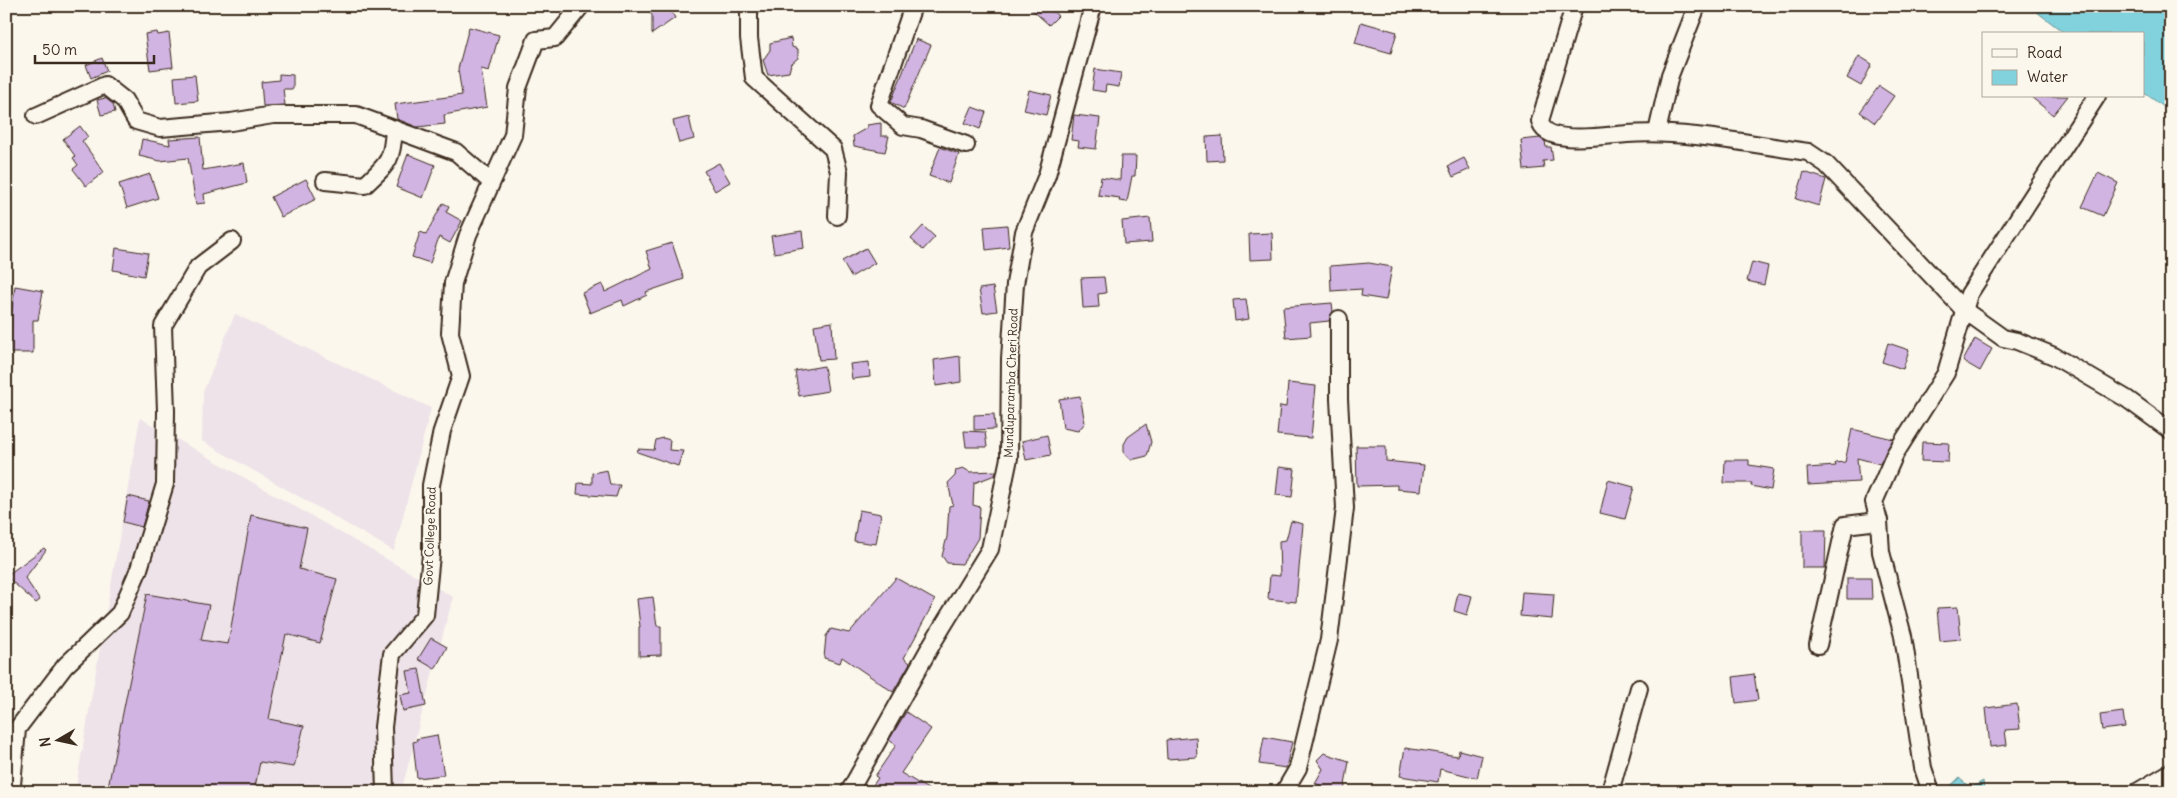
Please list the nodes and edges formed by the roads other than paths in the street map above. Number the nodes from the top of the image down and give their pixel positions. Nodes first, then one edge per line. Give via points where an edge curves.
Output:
1 (581, 6) edge
2 (748, 6) edge
3 (913, 6) edge
4 (1093, 6) edge
5 (1574, 6) edge
6 (1697, 6) edge
7 (2096, 98) edge
8 (36, 116) dead end
9 (394, 129) junction
10 (1657, 132) junction
11 (966, 145) dead end
12 (325, 181) dead end
13 (491, 182) junction
14 (837, 216) dead end
15 (232, 241) dead end
16 (1964, 310) junction
17 (1339, 319) dead end
18 (2171, 431) edge
19 (1879, 521) junction
20 (1818, 645) dead end
21 (1639, 688) dead end
22 (2171, 772) edge
23 (14, 792) edge
24 (385, 792) edge
25 (850, 792) edge
26 (1284, 792) edge
27 (1610, 792) edge
28 (1931, 792) edge
29 (2137, 792) edge

1 - 13 street, Govt College Road via 555,38 536,40 518,88 513,135
2 - 14 street via 754,78 833,149 839,172
3 - 11 street via 880,105 903,126
4 - 25 street, Munduparamba Cheri Road via 1047,175 1024,232 1015,284 1010,359 1009,458 990,549 933,642
5 - 10 street via 1548,90 1541,127 1553,136 1569,138
6 - 10 street via 1670,75
7 - 16 street via 1968,294
8 - 9 street via 105,85 124,100 136,121 160,128 310,113 356,115
9 - 12 street via 392,154 382,170 365,185
9 - 13 street via 456,152
10 - 16 street via 1808,152 1826,164
13 - 24 street, Govt College Road via 468,235 453,284 450,333 461,376 442,431 431,485 431,555 425,615 392,654 383,727
15 - 23 street via 198,268 163,326 165,484 139,569 120,612 65,666 16,730
16 - 18 street via 2003,338 2054,356 2127,399
16 - 19 street via 1946,373 1895,454 1874,502
17 - 26 street via 1339,399 1345,508 1329,640 1298,768
19 - 20 street via 1845,525
19 - 28 street via 1881,552 1903,636 1923,768
21 - 27 street
22 - 29 street

